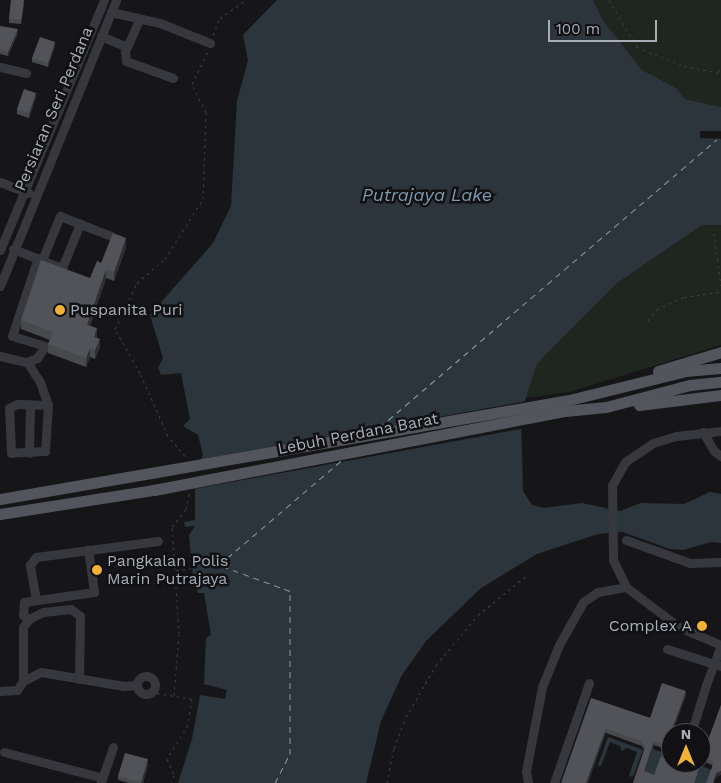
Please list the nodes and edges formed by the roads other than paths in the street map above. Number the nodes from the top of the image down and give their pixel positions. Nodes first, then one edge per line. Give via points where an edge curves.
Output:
1 (104, 0) edge
2 (116, 0) edge
3 (111, 12) junction
4 (139, 20) junction
5 (101, 36) junction
6 (210, 43) road end
7 (127, 47) junction
8 (0, 67) edge
9 (26, 73) dead end
10 (173, 78) dead end
11 (0, 182) edge
12 (24, 191) junction
13 (34, 195) junction
14 (80, 224) junction
15 (111, 236) edge
16 (13, 249) junction
17 (0, 250) edge
18 (40, 259) junction
19 (62, 268) junction
20 (75, 273) edge
21 (0, 286) edge
22 (721, 352) edge
23 (0, 356) edge
24 (27, 362) junction
25 (721, 368) edge
26 (721, 382) edge
27 (598, 391) junction
28 (721, 395) edge
29 (30, 404) junction
30 (48, 406) junction
31 (565, 406) junction
32 (606, 407) junction
33 (703, 432) junction
34 (721, 432) edge
35 (29, 454) junction
36 (721, 456) edge
37 (3, 497) edge
38 (12, 512) junction
39 (0, 514) edge
40 (0, 523) edge
41 (626, 540) dead end
42 (158, 541) dead end
43 (88, 549) junction
44 (721, 562) edge
45 (626, 587) junction
46 (36, 600) junction
47 (29, 619) junction
48 (721, 645) edge
49 (667, 649) dead end
50 (721, 666) edge
51 (78, 679) junction
52 (23, 681) junction
53 (589, 683) dead end
54 (137, 685) junction
55 (0, 691) edge
56 (694, 723) edge
57 (113, 747) dead end
58 (4, 752) dead end
59 (102, 780) edge
60 (528, 783) edge
61 (554, 783) edge

1 - 12 street, Persiaran Seri Perdana
2 - 3 street, Persiaran Seri Perdana
3 - 4 street
3 - 5 street, Persiaran Seri Perdana
4 - 6 street via 160,23
4 - 7 street
5 - 7 street
5 - 13 street, Persiaran Seri Perdana
7 - 10 street via 126,61
8 - 9 street
11 - 12 street
12 - 13 street
12 - 17 street, Persiaran Seri Perdana
13 - 16 street, Persiaran Seri Perdana
14 - 15 street
14 - 18 street via 60,216
14 - 19 street
16 - 18 street
16 - 21 street, Persiaran Seri Perdana
18 - 19 street
18 - 24 street via 12,336 45,346 37,358
19 - 20 street
22 - 27 main road
23 - 24 street
24 - 30 street via 40,382
25 - 27 main road, Lebuh Perdana Barat via 686,372
26 - 32 main road, Lebuh Perdana Barat via 690,384
27 - 31 main road, Lebuh Perdana Barat
28 - 32 main road
29 - 30 street
29 - 35 street
29 - 35 street via 10,408 9,451
30 - 35 street via 45,451
31 - 32 main road, Lebuh Perdana Barat
31 - 37 main road, Lebuh Perdana Barat, bridge
31 - 38 main road, Lebuh Perdana Barat, bridge via 154,490
33 - 34 street
33 - 36 street via 714,451
33 - 45 street via 653,443 625,462 612,485 613,560
38 - 39 main road, Lebuh Perdana Barat
38 - 40 main road
41 - 44 street via 690,563
42 - 43 street
43 - 46 street via 32,560
43 - 46 street via 94,592
45 - 48 street via 679,627
45 - 60 street via 598,592 583,602 559,645 542,687 526,771
46 - 47 street via 22,606 23,616
47 - 51 street via 43,612 65,609 77,612 81,621
47 - 52 street via 23,627
48 - 56 street, bridge
49 - 50 street
51 - 52 street via 41,672
51 - 54 street
52 - 55 street via 17,690
53 - 61 street
54 - 54 street via 142,693 152,692 155,683 148,676 139,679
57 - 59 street
58 - 59 street

